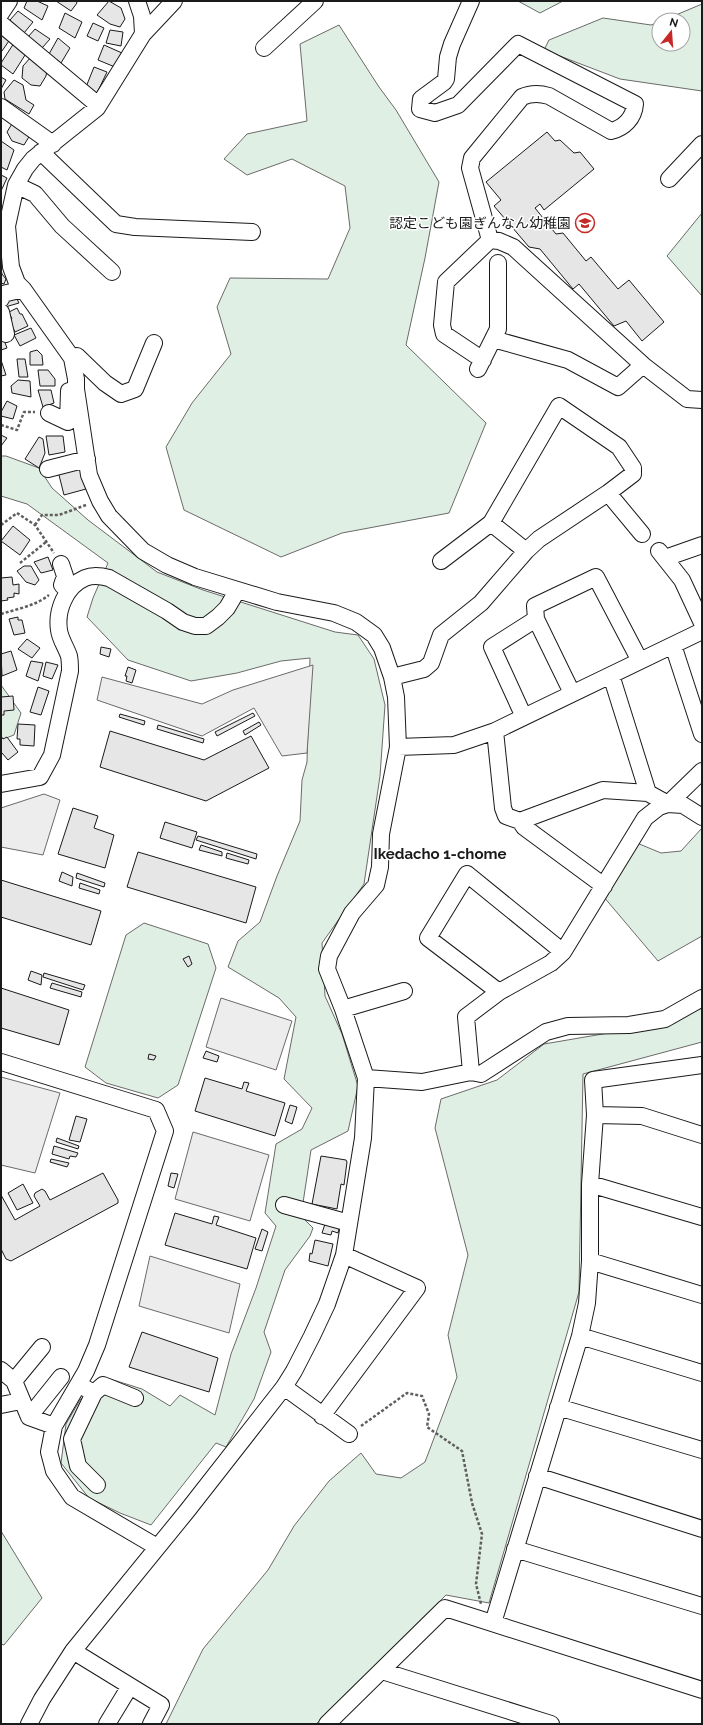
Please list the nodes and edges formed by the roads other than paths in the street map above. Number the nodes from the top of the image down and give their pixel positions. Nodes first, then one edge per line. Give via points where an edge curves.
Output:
1 (9, 1) edge
2 (137, 1) edge
3 (174, 1) edge
4 (314, 1) edge
5 (471, 1) edge
6 (1, 13) edge
7 (1, 24) edge
8 (143, 34) junction
9 (264, 48) dead end
10 (98, 105) junction
11 (1, 107) edge
12 (702, 144) edge
13 (47, 148) junction
14 (669, 178) dead end
15 (16, 185) junction
16 (6, 207) edge
17 (252, 232) dead end
18 (484, 244) junction
19 (498, 263) dead end
20 (112, 272) dead end
21 (23, 289) junction
22 (1, 299) edge
23 (1, 312) edge
24 (6, 334) dead end
25 (493, 339) junction
26 (154, 343) dead end
27 (72, 358) junction
28 (643, 365) junction
29 (76, 389) junction
30 (702, 400) edge
31 (48, 413) road end
32 (87, 459) junction
33 (48, 469) dead end
34 (608, 494) junction
35 (491, 523) junction
36 (642, 534) dead end
37 (702, 545) edge
38 (526, 551) junction
39 (441, 561) dead end
40 (61, 564) road end
41 (65, 588) junction
42 (237, 591) junction
43 (536, 619) junction
44 (702, 623) edge
45 (702, 631) edge
46 (673, 645) junction
47 (640, 661) junction
48 (611, 675) junction
49 (392, 677) junction
50 (572, 693) junction
51 (524, 717) junction
52 (494, 731) junction
53 (702, 734) edge
54 (398, 747) junction
55 (702, 771) edge
56 (1, 784) edge
57 (648, 793) junction
58 (668, 804) junction
59 (702, 817) edge
60 (520, 821) junction
61 (604, 886) junction
62 (563, 952) junction
63 (404, 991) dead end
64 (499, 992) junction
65 (702, 998) edge
66 (343, 1009) junction
67 (1, 1062) edge
68 (702, 1065) edge
69 (471, 1072) junction
70 (366, 1078) junction
71 (596, 1115) junction
72 (702, 1135) edge
73 (590, 1184) junction
74 (284, 1205) dead end
75 (702, 1217) edge
76 (349, 1223) junction
77 (344, 1255) junction
78 (590, 1261) junction
79 (702, 1295) edge
80 (580, 1336) junction
81 (42, 1347) dead end
82 (1, 1370) edge
83 (702, 1373) edge
84 (61, 1377) dead end
85 (14, 1381) junction
86 (78, 1385) junction
87 (284, 1387) junction
88 (94, 1393) junction
89 (135, 1398) dead end
90 (21, 1401) junction
91 (1, 1405) edge
92 (558, 1407) junction
93 (322, 1416) junction
94 (28, 1417) junction
95 (54, 1426) junction
96 (349, 1434) road end
97 (702, 1450) edge
98 (537, 1476) junction
99 (97, 1485) dead end
100 (702, 1529) edge
101 (157, 1547) junction
102 (515, 1549) junction
103 (702, 1606) edge
104 (489, 1622) junction
105 (73, 1651) junction
106 (382, 1670) junction
107 (130, 1686) junction
108 (702, 1690) edge
109 (29, 1724) edge
110 (107, 1724) edge
111 (151, 1724) edge
112 (328, 1724) edge
113 (551, 1724) edge

1 - 6 street
2 - 8 street via 142,16
3 - 8 street
4 - 9 street
5 - 18 street via 448,57 446,79 421,99 420,110 435,113 458,105 518,44 635,104 626,124 611,132 550,96 530,93 522,97 472,158 470,168
7 - 10 street
8 - 10 street
10 - 13 street
11 - 13 street
12 - 14 street
13 - 15 street via 25,169
13 - 17 street via 116,224
15 - 16 street
15 - 20 street via 35,194 62,226
16 - 21 street via 11,267 17,283
18 - 25 street via 446,282 442,325 444,334 480,365
18 - 28 street via 499,241 513,247
19 - 25 street via 498,329
21 - 22 street via 3,294
21 - 27 street
23 - 24 street
25 - 28 street via 568,360 618,387
26 - 27 street via 135,389 121,394 105,383 77,356
27 - 29 street
28 - 30 street via 687,399
29 - 31 street via 69,391 68,422
29 - 32 street
32 - 33 street
32 - 42 street via 89,475 109,516 143,551 195,577
34 - 35 street via 633,474 633,468 619,447 559,406
34 - 36 street
34 - 38 street via 539,539
35 - 38 street
35 - 39 street
37 - 44 street via 662,555 682,580
38 - 49 street via 481,603 441,635 431,663 424,670
40 - 41 street
41 - 42 street via 86,577 110,578 195,626 206,626 227,608
41 - 56 street via 58,626 69,658 70,671 52,756 40,777
42 - 49 street via 334,613 356,622 374,635 382,648
43 - 47 street via 535,606 596,577
43 - 50 street
43 - 51 street via 492,647
45 - 46 street
46 - 47 street
46 - 53 street
47 - 48 street
48 - 50 street
48 - 57 street
49 - 54 street via 396,697
50 - 51 street
51 - 52 street
52 - 54 street via 454,745
52 - 60 street via 503,808 506,816
54 - 66 street via 380,834 380,867 376,885 352,913 329,956 327,969
55 - 58 street
57 - 58 street
57 - 60 street via 603,790
58 - 59 street via 683,806
58 - 61 street via 658,807 645,818
60 - 61 street via 524,827
61 - 62 street
62 - 64 street via 551,963
62 - 64 street via 467,874 428,938
63 - 66 street
64 - 69 street via 466,1017
65 - 69 street via 665,1019 629,1025 568,1026 546,1032 481,1074
66 - 70 street
67 - 86 street via 156,1110 165,1131 97,1345
68 - 71 street via 594,1080
69 - 70 street via 422,1082
70 - 76 street via 363,1138
71 - 72 street via 642,1116
71 - 73 street
73 - 75 street
73 - 78 street
74 - 76 street
76 - 77 street
77 - 87 street via 315,1330
77 - 93 street via 417,1288
78 - 79 street
78 - 80 street via 587,1303
80 - 83 street
80 - 92 street
81 - 85 street
82 - 85 street
84 - 94 street
85 - 90 street
86 - 88 street
86 - 95 street
87 - 93 street
87 - 101 street
88 - 89 street via 103,1385
88 - 99 street via 72,1439 78,1466
90 - 91 street
90 - 94 street
92 - 97 street
92 - 98 street
93 - 96 street
94 - 95 street
95 - 101 street via 49,1452 54,1471 72,1496
98 - 100 street
98 - 102 street
101 - 105 street
102 - 103 street
102 - 104 street
104 - 106 street via 445,1608
104 - 108 street
105 - 107 street
105 - 109 street
106 - 112 street
106 - 113 street
107 - 110 street
107 - 111 street via 161,1705

